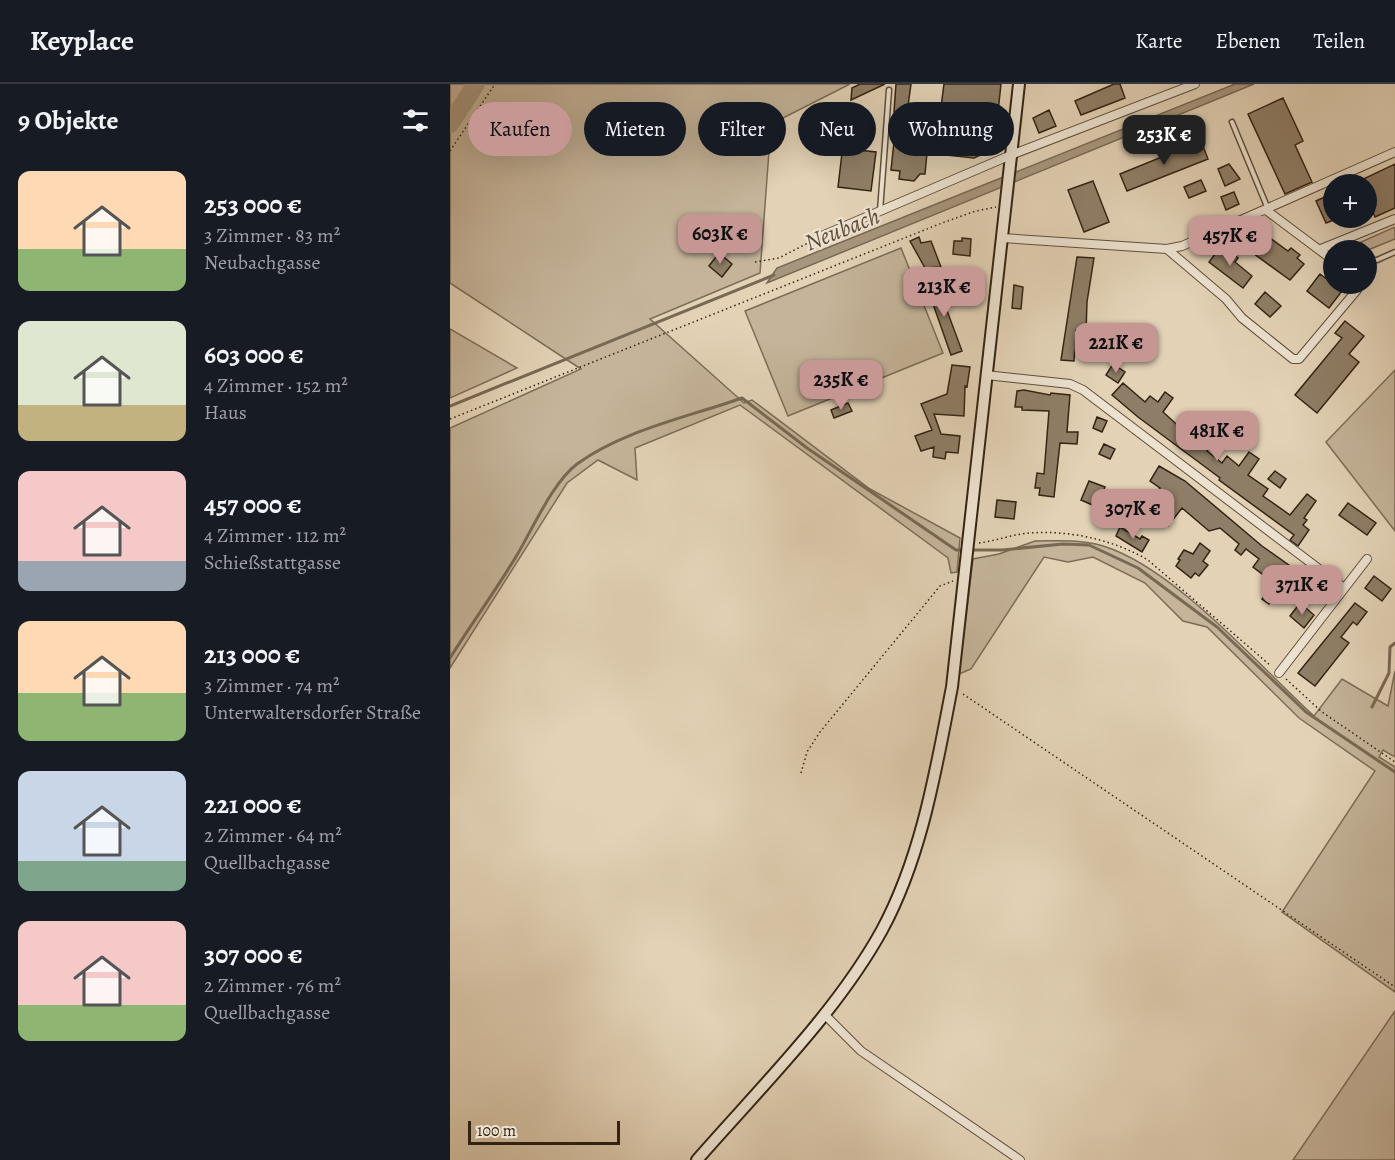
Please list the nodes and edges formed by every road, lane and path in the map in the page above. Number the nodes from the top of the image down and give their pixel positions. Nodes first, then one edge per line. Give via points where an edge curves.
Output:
1 (495, 84) edge
2 (1019, 84) edge
3 (1195, 84) edge
4 (889, 90) dead end
5 (1232, 122) dead end
6 (1014, 128) edge
7 (450, 151) edge
8 (1395, 152) edge
9 (1014, 154) edge
10 (1009, 156) edge
11 (1011, 156) edge
12 (1006, 202) junction
13 (1267, 210) junction
14 (880, 211) junction
15 (1395, 219) edge
16 (817, 238) joint
17 (1002, 238) junction
18 (1345, 240) edge
19 (1167, 249) junction
20 (1321, 249) edge
21 (1395, 252) edge
22 (1377, 260) edge
23 (755, 262) dead end
24 (1354, 294) edge
25 (986, 375) junction
26 (450, 419) edge
27 (966, 545) junction
28 (1367, 559) dead end
29 (963, 580) junction
30 (1344, 588) junction
31 (1279, 674) junction
32 (952, 687) junction
33 (1395, 762) edge
34 (801, 773) dead end
35 (1395, 987) edge
36 (824, 1014) junction
37 (697, 1160) edge
38 (1020, 1160) edge

1 - 7 path
2 - 6 main road
3 - 9 street
4 - 14 lane
5 - 13 lane
8 - 13 street
10 - 14 street
11 - 12 main road
12 - 17 main road
12 - 26 path via 942,223
13 - 19 street
13 - 20 street
14 - 16 street
15 - 18 street
16 - 23 path via 779,258
17 - 19 street
17 - 25 main road
19 - 24 street via 1293,359 1299,359
21 - 22 lane
25 - 27 main road
25 - 30 street via 1070,384 1083,390
27 - 29 main road
27 - 31 path via 1027,533 1058,532 1135,552
28 - 30 street
29 - 32 main road
29 - 34 path via 940,586 820,732 807,752
30 - 31 street
31 - 33 path via 1322,712
32 - 35 path
32 - 36 main road via 935,776 904,879 883,929
36 - 37 main road
36 - 38 street via 861,1051

